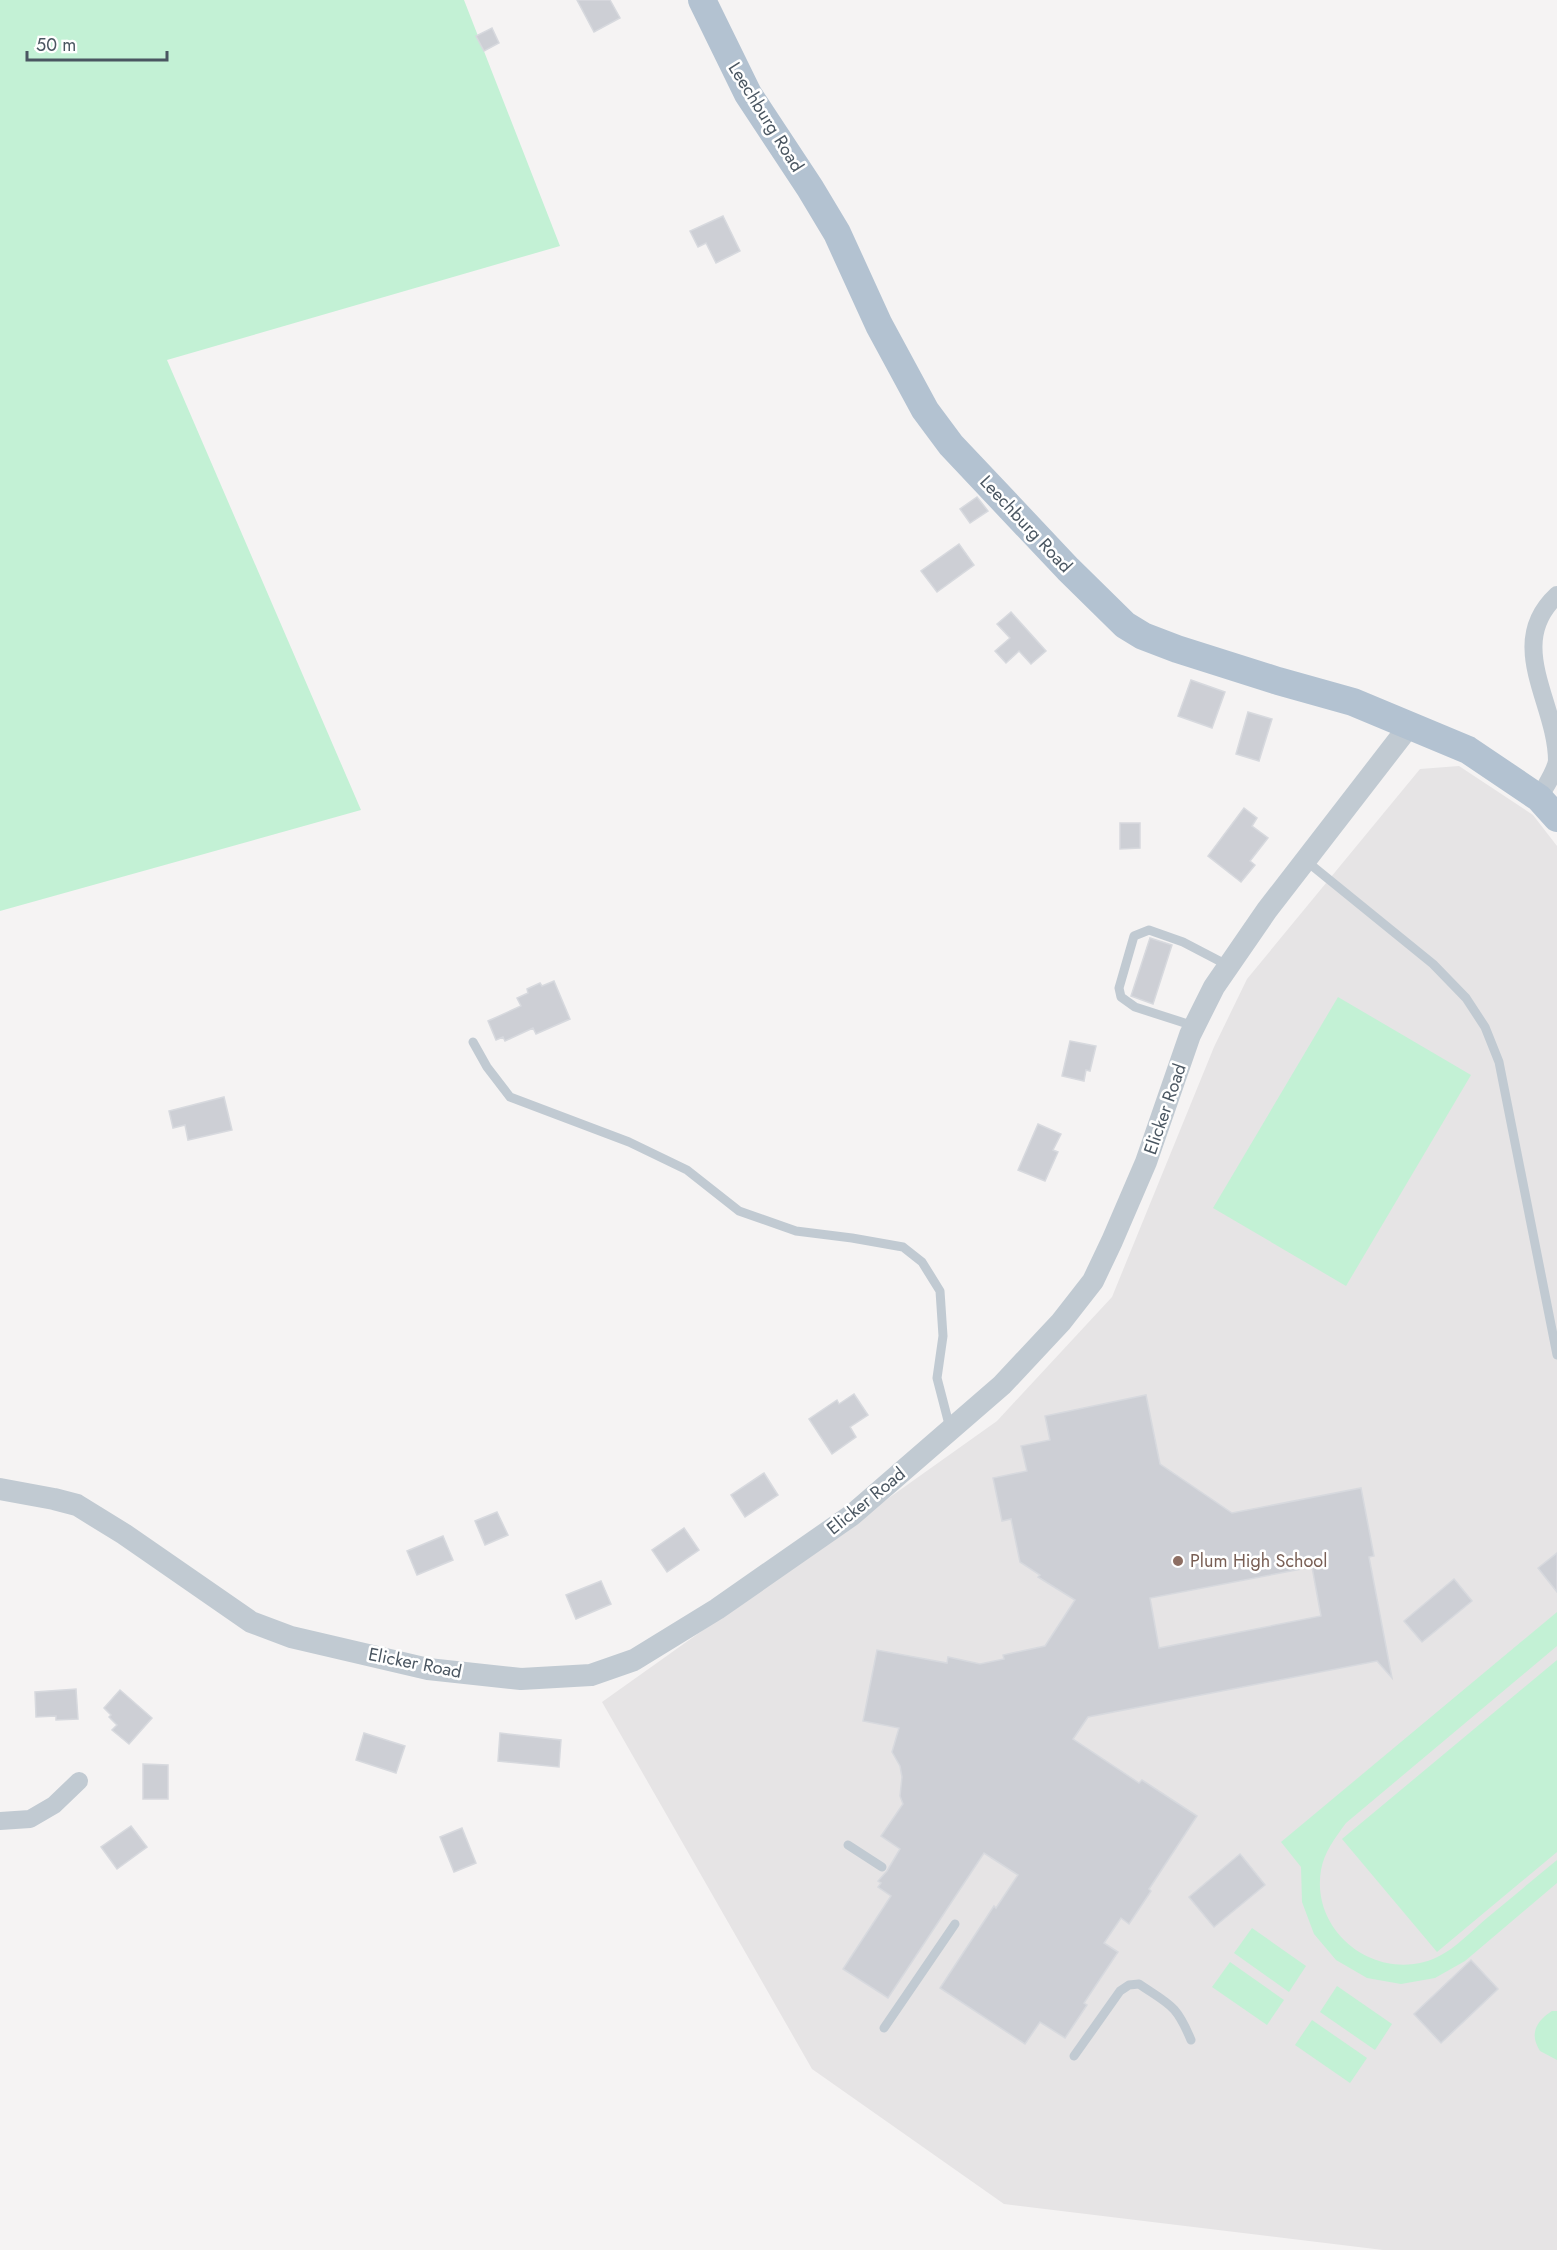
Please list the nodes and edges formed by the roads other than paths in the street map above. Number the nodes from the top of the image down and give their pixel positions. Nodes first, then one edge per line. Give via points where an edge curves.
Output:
1 (702, 0) edge
2 (1557, 595) edge
3 (1410, 725) junction
4 (1548, 808) edge
5 (1305, 860) junction
6 (1229, 966) junction
7 (1194, 1026) junction
8 (473, 1042) dead end
9 (1557, 1355) edge
10 (950, 1430) junction
11 (0, 1489) edge
12 (79, 1781) dead end
13 (0, 1821) edge
14 (848, 1845) dead end
15 (882, 1867) dead end
16 (955, 1924) dead end
17 (884, 2028) dead end
18 (1191, 2040) dead end
19 (1074, 2056) dead end

1 - 3 main road, Leechburg Road via 748,94 837,233 879,325 925,410 951,445 1068,569 1125,625 1143,636 1222,664 1353,702
2 - 4 street via 1547,604 1534,632 1537,667 1554,719 1557,762
3 - 4 main road, Leechburg Road via 1468,750
3 - 5 street, Elicker Road
5 - 6 street, Elicker Road
5 - 9 lane via 1433,964 1466,998 1485,1027 1499,1062
6 - 7 street, Elicker Road
6 - 7 lane via 1183,942 1149,930 1134,936 1119,988 1121,998 1135,1007
7 - 10 street, Elicker Road via 1146,1162 1092,1281 1061,1322 1002,1385
8 - 10 lane via 510,1097 629,1142 687,1170 739,1211 796,1231 903,1247 922,1262 940,1291 943,1336 937,1378
10 - 11 street, Elicker Road via 852,1515 717,1609 634,1660 591,1675 521,1679 428,1669 291,1637 251,1622 77,1505
12 - 13 street via 54,1805 30,1818
14 - 15 lane
16 - 17 lane
18 - 19 lane via 1173,2007 1134,1984 1120,1991

